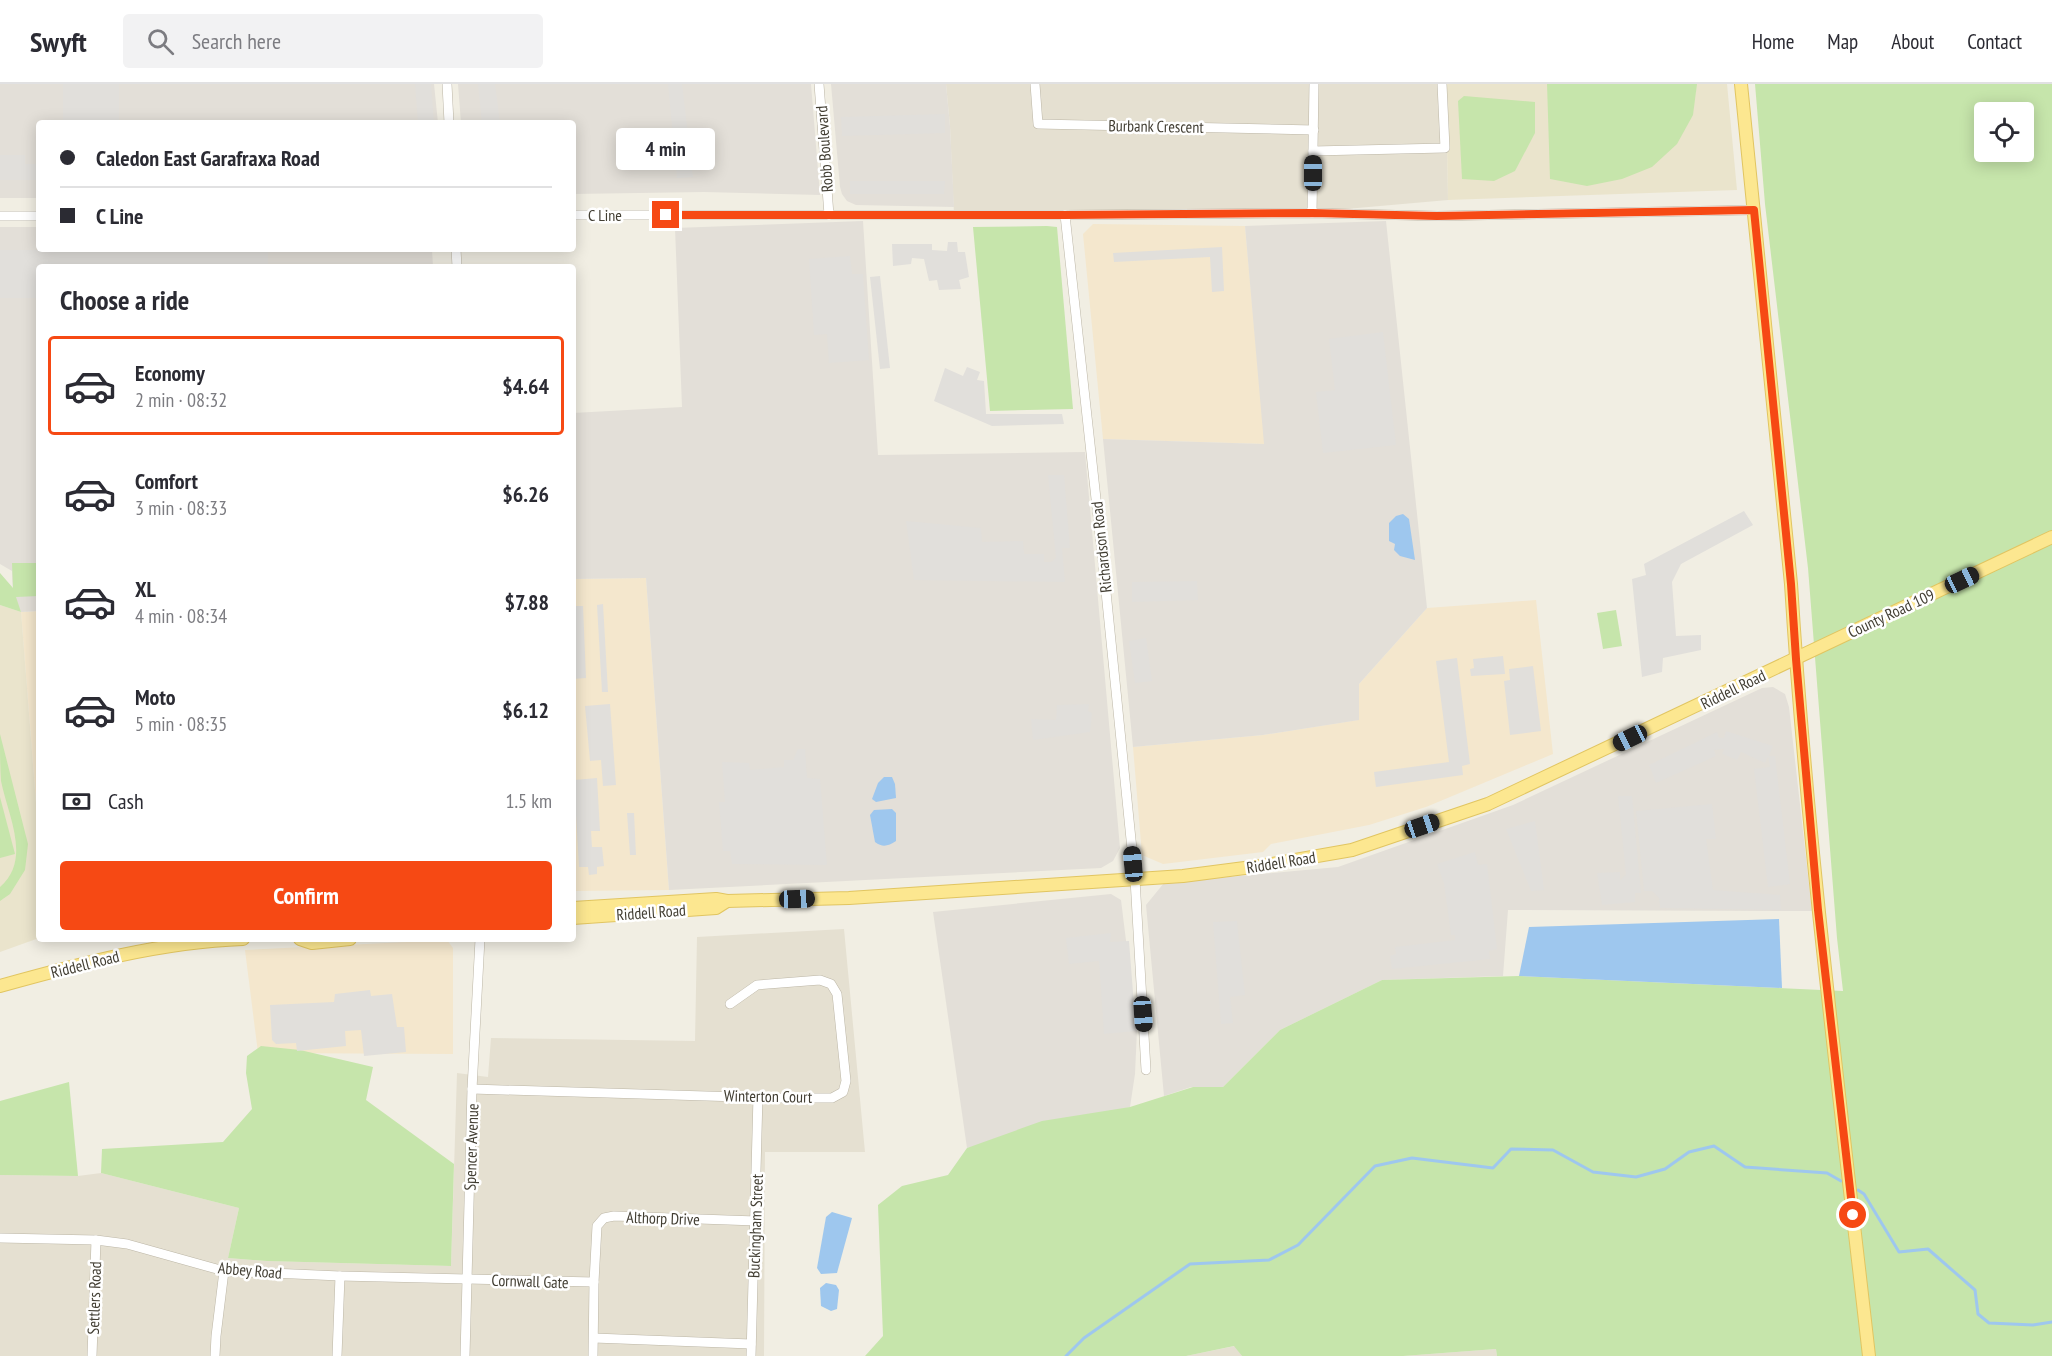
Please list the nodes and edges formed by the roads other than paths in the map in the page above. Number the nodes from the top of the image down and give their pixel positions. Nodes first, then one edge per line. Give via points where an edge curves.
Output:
1 (447, 84) edge
2 (819, 84) edge
3 (1035, 84) edge
4 (1314, 84) edge
5 (1442, 84) edge
6 (1741, 84) edge
7 (449, 120) edge
8 (1314, 129) junction
9 (1313, 151) junction
10 (1754, 210) junction
11 (1312, 213) junction
12 (576, 215) edge
13 (829, 215) junction
14 (1065, 215) junction
15 (0, 216) edge
16 (36, 216) edge
17 (2052, 537) edge
18 (1796, 659) junction
19 (1135, 879) junction
20 (727, 901) junction
21 (576, 908) edge
22 (576, 918) edge
23 (197, 942) edge
24 (480, 942) edge
25 (0, 986) edge
26 (730, 1004) dead end
27 (1146, 1070) dead end
28 (472, 1089) junction
29 (758, 1096) junction
30 (756, 1221) junction
31 (0, 1238) edge
32 (96, 1240) junction
33 (224, 1271) junction
34 (340, 1276) junction
35 (467, 1278) junction
36 (594, 1282) junction
37 (594, 1338) junction
38 (751, 1344) junction
39 (92, 1356) edge
40 (215, 1356) edge
41 (337, 1356) edge
42 (465, 1356) edge
43 (593, 1356) edge
44 (751, 1356) edge
45 (1869, 1356) edge
46 (1880, 1356) edge

1 - 7 street
2 - 13 street, Robb Boulevard
3 - 8 street, Burbank Crescent via 1038,124
4 - 8 street
5 - 9 street via 1445,148
6 - 10 main road
8 - 9 street
9 - 11 street
10 - 11 street, C Line via 1437,216
10 - 18 main road
11 - 14 street, C Line
12 - 13 street, C Line
13 - 14 street, C Line
14 - 19 street, Richardson Road
15 - 16 street
17 - 18 main road, County Road 109
18 - 19 main road, Riddell Road via 1488,804 1352,850 1260,866
18 - 45 main road via 1818,910
19 - 20 main road, Riddell Road via 849,898
19 - 27 street, Richardson Road
20 - 21 main road, Riddell Road
20 - 22 main road, Riddell Road via 716,908
23 - 25 main road, Riddell Road via 136,952
24 - 28 street, Spencer Avenue
26 - 29 street, Winterton Court via 757,985 820,980 831,984 837,994 846,1081 843,1092 831,1098
28 - 29 street, Winterton Court
28 - 35 street, Spencer Avenue
29 - 30 street, Buckingham Street
30 - 36 street, Althorp Drive via 615,1215 604,1218 597,1226
30 - 38 street, Buckingham Street
31 - 32 street, Abbey Road
32 - 33 street, Abbey Road via 127,1244
32 - 39 street, Settlers Road
33 - 34 street, Abbey Road
33 - 40 street
34 - 35 street, Abbey Road
34 - 41 street
35 - 36 street, Cornwall Gate
35 - 42 street, Spencer Avenue
36 - 37 street, Althorp Drive
37 - 38 street
37 - 43 street, Althorp Drive
38 - 44 street, Buckingham Street
45 - 46 street

